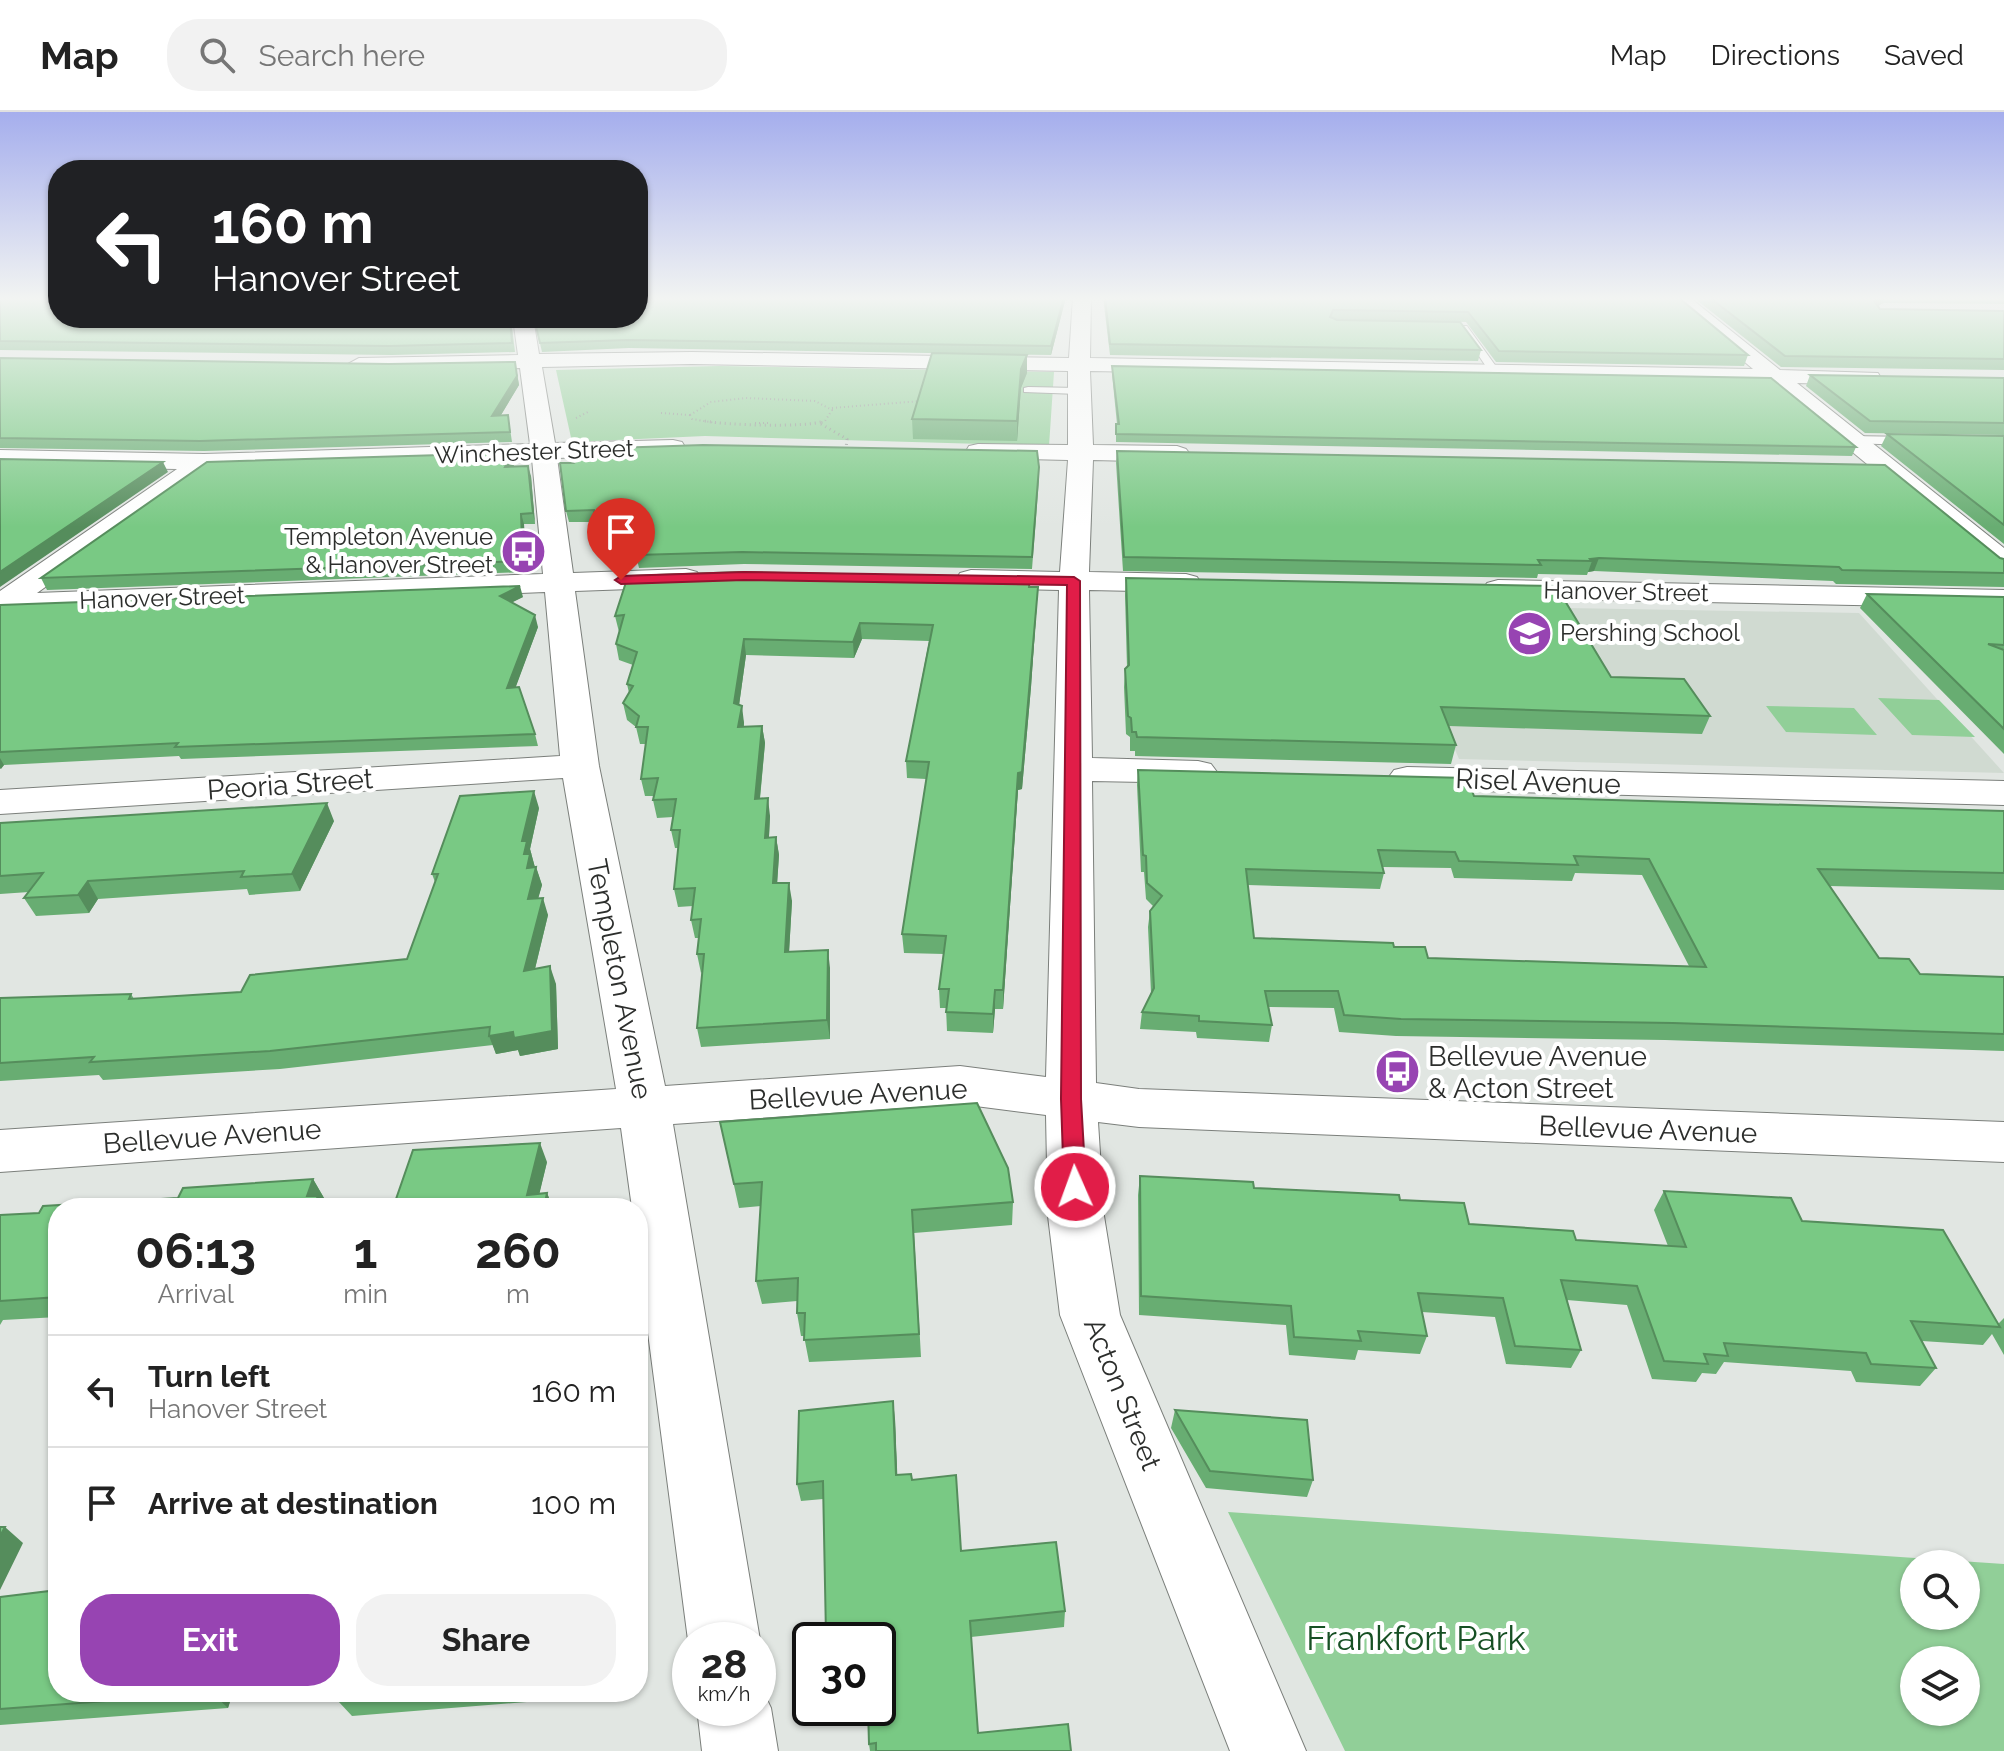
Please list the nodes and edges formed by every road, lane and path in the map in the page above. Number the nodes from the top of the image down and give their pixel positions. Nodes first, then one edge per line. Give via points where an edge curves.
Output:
1 (532, 373) edge
2 (991, 373) edge
3 (1078, 373) edge
4 (1392, 373) edge
5 (1704, 373) edge
6 (1769, 373) edge
7 (1772, 376) junction
8 (1078, 378) junction
9 (1896, 378) edge
10 (1028, 390) edge
11 (927, 401) edge
12 (831, 408) junction
13 (661, 413) dead end
14 (690, 415) junction
15 (820, 423) junction
16 (1850, 440) junction
17 (1930, 441) edge
18 (693, 446) edge
19 (846, 449) edge
20 (955, 451) edge
21 (544, 452) junction
22 (1081, 453) junction
23 (1208, 455) edge
24 (0, 458) edge
25 (204, 462) junction
26 (1845, 466) edge
27 (1883, 467) junction
28 (2004, 563) edge
29 (713, 577) edge
30 (948, 579) edge
31 (1074, 581) junction
32 (559, 582) junction
33 (1216, 584) edge
34 (1468, 589) edge
35 (2004, 599) edge
36 (1, 604) edge
37 (580, 766) junction
38 (1073, 769) junction
39 (1238, 773) edge
40 (1365, 776) edge
41 (2004, 793) edge
42 (0, 802) edge
43 (1071, 1099) junction
44 (644, 1106) junction
45 (2004, 1142) edge
46 (0, 1151) edge
47 (721, 1622) edge
48 (737, 1726) edge
49 (740, 1751) edge
50 (1268, 1751) edge

1 - 21 street, Templeton Avenue
2 - 8 street
3 - 8 street, Acton Street
4 - 8 street
5 - 7 street
6 - 7 street
7 - 9 street
7 - 16 street
8 - 10 lane
8 - 22 street, Acton Street
11 - 12 path
12 - 14 path via 807,400 735,398 711,402
12 - 15 path
13 - 14 path
14 - 15 path via 699,422 730,426
15 - 19 path via 847,439
16 - 17 lane
16 - 27 street
18 - 21 street, Winchester Street
20 - 22 street
21 - 25 street, Winchester Street
21 - 32 street, Templeton Avenue
22 - 23 street
22 - 31 street, Acton Street
24 - 25 street, Winchester Street
25 - 36 street
26 - 27 street
27 - 28 street
29 - 32 street, Hanover Street
30 - 31 street
31 - 33 street
31 - 38 street, Acton Street
32 - 36 street, Hanover Street
32 - 37 street, Templeton Avenue
34 - 35 street, Hanover Street
37 - 42 street, Peoria Street
37 - 44 street, Templeton Avenue
38 - 39 street
38 - 43 street, Acton Street
40 - 41 street, Risel Avenue
43 - 44 street, Bellevue Avenue via 960,1085
43 - 45 street, Bellevue Avenue via 1139,1108
43 - 50 street, Acton Street via 1076,1216 1090,1315
44 - 46 street, Bellevue Avenue
44 - 47 street, Templeton Avenue
48 - 49 street

